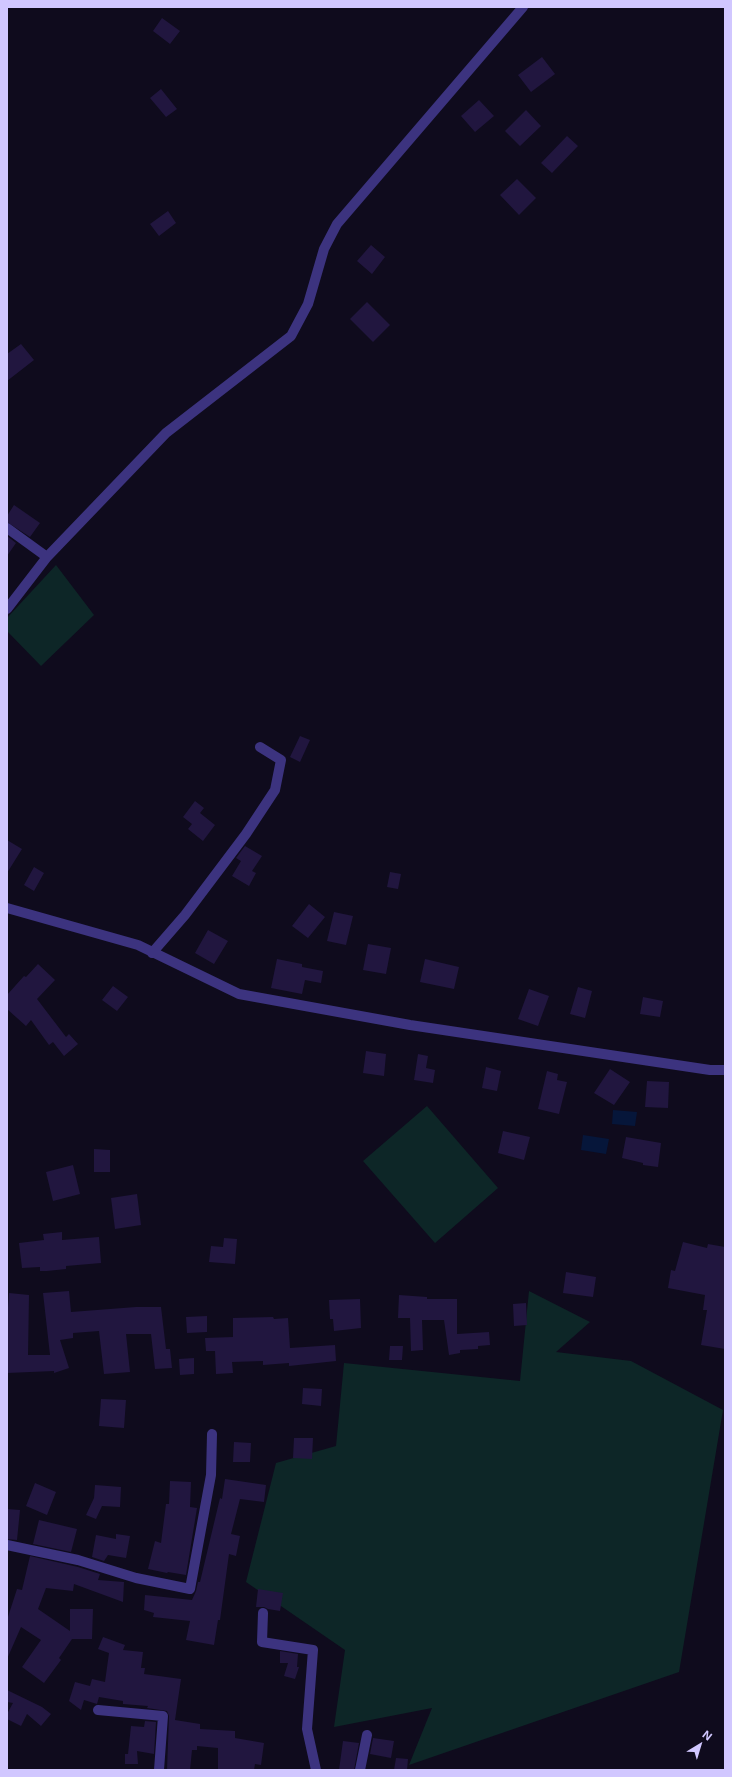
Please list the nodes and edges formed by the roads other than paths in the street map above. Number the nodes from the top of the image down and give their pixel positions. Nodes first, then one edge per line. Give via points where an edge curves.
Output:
1 (523, 7) edge
2 (7, 528) edge
3 (47, 557) junction
4 (7, 609) edge
5 (260, 747) dead end
6 (7, 908) edge
7 (152, 953) junction
8 (725, 1070) edge
9 (212, 1434) dead end
10 (7, 1545) edge
11 (263, 1612) dead end
12 (98, 1710) dead end
13 (367, 1735) dead end
14 (159, 1770) edge
15 (316, 1770) edge
16 (360, 1770) edge

1 - 3 street via 337,224 324,249 308,304 291,336 166,433
2 - 3 street
3 - 4 street
5 - 7 street via 281,760 275,790 238,845 185,915
6 - 7 street via 138,945
7 - 8 street via 239,994 410,1025 702,1069
9 - 10 street via 211,1476 190,1589 136,1578 78,1560
11 - 15 street via 262,1642 313,1650 307,1729
12 - 14 street via 163,1716
13 - 16 street

